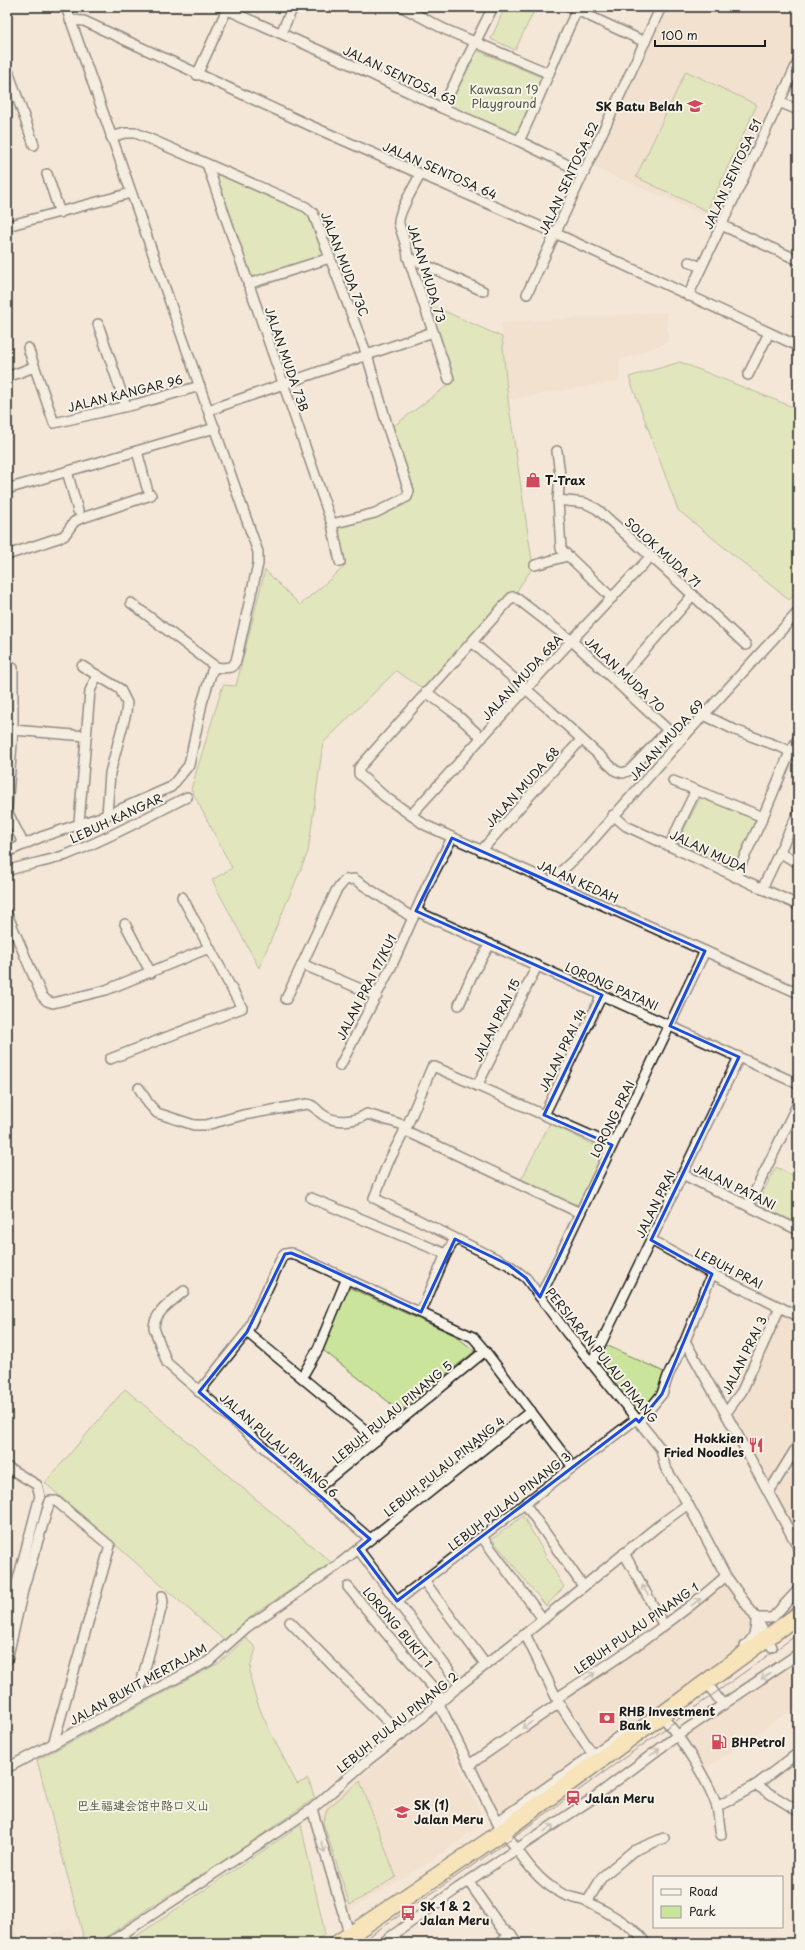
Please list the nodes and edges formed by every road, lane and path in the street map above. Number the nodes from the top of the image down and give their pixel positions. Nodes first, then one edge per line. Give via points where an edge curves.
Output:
1 (66, 7) edge
2 (293, 7) edge
3 (402, 7) edge
4 (493, 7) edge
5 (661, 7) edge
6 (225, 8) edge
7 (574, 8) edge
8 (70, 20) junction
9 (281, 33) junction
10 (475, 42) junction
11 (645, 42) junction
12 (798, 62) edge
13 (7, 68) edge
14 (548, 73) junction
15 (197, 74) junction
16 (779, 102) junction
17 (442, 108) junction
18 (798, 110) edge
19 (111, 137) junction
20 (519, 141) junction
21 (34, 145) dead end
22 (207, 164) junction
23 (584, 173) junction
24 (47, 174) dead end
25 (420, 175) junction
26 (131, 193) junction
27 (60, 213) junction
28 (721, 225) junction
29 (7, 226) edge
30 (555, 233) junction
31 (408, 257) junction
32 (797, 257) edge
33 (330, 258) junction
34 (689, 262) dead end
35 (701, 267) junction
36 (248, 284) junction
37 (483, 291) dead end
38 (527, 294) dead end
39 (688, 296) junction
40 (98, 324) dead end
41 (433, 332) junction
42 (769, 333) junction
43 (798, 346) edge
44 (28, 348) dead end
45 (367, 355) junction
46 (34, 367) junction
47 (748, 375) dead end
48 (7, 377) edge
49 (449, 379) dead end
50 (283, 384) junction
51 (200, 386) junction
52 (126, 406) junction
53 (209, 410) junction
54 (215, 428) junction
55 (137, 451) junction
56 (557, 451) dead end
57 (68, 471) junction
58 (7, 489) edge
59 (558, 500) junction
60 (78, 511) dead end
61 (332, 524) junction
62 (7, 555) edge
63 (567, 556) junction
64 (650, 557) junction
65 (340, 562) dead end
66 (535, 565) dead end
67 (693, 595) junction
68 (612, 598) junction
69 (131, 603) dead end
70 (798, 612) edge
71 (572, 641) junction
72 (472, 642) junction
73 (744, 644) dead end
74 (82, 666) dead end
75 (216, 666) junction
76 (13, 668) dead end
77 (97, 675) junction
78 (617, 682) junction
79 (526, 689) junction
80 (426, 692) junction
81 (704, 715) junction
82 (13, 730) junction
83 (668, 730) junction
84 (86, 736) junction
85 (482, 738) junction
86 (798, 739) edge
87 (581, 740) junction
88 (680, 741) junction
89 (794, 754) edge
90 (673, 781) dead end
91 (696, 790) junction
92 (188, 797) dead end
93 (7, 810) edge
94 (798, 813) edge
95 (107, 815) junction
96 (411, 815) junction
97 (613, 815) junction
98 (763, 817) junction
99 (79, 823) junction
100 (452, 838) junction
101 (24, 845) junction
102 (669, 846) junction
103 (481, 851) junction
104 (7, 852) edge
105 (779, 852) junction
106 (798, 863) edge
107 (7, 871) edge
108 (735, 877) junction
109 (550, 882) junction
110 (762, 889) junction
111 (182, 897) dead end
112 (798, 905) edge
113 (7, 914) edge
114 (414, 914) junction
115 (125, 924) dead end
116 (490, 944) junction
117 (209, 948) junction
118 (705, 951) junction
119 (302, 964) junction
120 (536, 966) junction
121 (151, 973) junction
122 (798, 993) edge
123 (602, 995) junction
124 (377, 996) junction
125 (286, 999) dead end
126 (459, 1005) dead end
127 (670, 1026) junction
128 (739, 1057) junction
129 (110, 1059) dead end
130 (340, 1066) dead end
131 (798, 1084) edge
132 (477, 1086) junction
133 (139, 1088) dead end
134 (798, 1103) edge
135 (544, 1115) junction
136 (406, 1128) junction
137 (612, 1145) junction
138 (682, 1174) junction
139 (310, 1198) dead end
140 (748, 1206) junction
141 (580, 1213) junction
142 (798, 1230) edge
143 (455, 1239) junction
144 (651, 1240) junction
145 (446, 1254) junction
146 (712, 1274) junction
147 (347, 1278) junction
148 (184, 1291) dead end
149 (540, 1297) junction
150 (780, 1307) junction
151 (421, 1312) junction
152 (798, 1316) edge
153 (247, 1332) junction
154 (685, 1341) junction
155 (485, 1351) junction
156 (592, 1362) junction
157 (302, 1377) junction
158 (199, 1392) junction
159 (531, 1411) junction
160 (726, 1413) junction
161 (637, 1421) junction
162 (377, 1440) junction
163 (798, 1445) edge
164 (7, 1467) edge
165 (574, 1467) junction
166 (314, 1491) junction
167 (769, 1492) junction
168 (525, 1504) junction
169 (688, 1504) junction
170 (482, 1537) junction
171 (370, 1539) junction
172 (798, 1547) edge
173 (358, 1549) junction
174 (624, 1553) junction
175 (726, 1576) junction
176 (424, 1581) junction
177 (583, 1586) junction
178 (348, 1587) dead end
179 (798, 1590) edge
180 (162, 1596) dead end
181 (397, 1601) junction
182 (756, 1618) junction
183 (543, 1619) junction
184 (7, 1621) edge
185 (290, 1622) dead end
186 (795, 1622) edge
187 (663, 1624) junction
188 (525, 1634) junction
189 (770, 1643) junction
190 (798, 1654) edge
191 (7, 1660) edge
192 (486, 1665) junction
193 (731, 1665) junction
194 (460, 1685) junction
195 (712, 1690) junction
196 (137, 1698) junction
197 (558, 1700) junction
198 (439, 1704) junction
199 (723, 1705) junction
200 (667, 1722) junction
201 (401, 1735) junction
202 (678, 1735) junction
203 (53, 1744) junction
204 (798, 1753) edge
205 (595, 1758) junction
206 (469, 1765) junction
207 (7, 1768) edge
208 (756, 1785) junction
209 (717, 1807) junction
210 (312, 1809) junction
211 (798, 1811) edge
212 (502, 1830) junction
213 (720, 1835) dead end
214 (664, 1838) dead end
215 (517, 1850) junction
216 (469, 1882) junction
217 (587, 1902) junction
218 (511, 1934) junction
219 (353, 1940) edge
220 (109, 1943) edge
221 (382, 1943) edge
222 (498, 1943) edge
223 (517, 1943) edge
224 (645, 1943) edge

1 - 8 street
2 - 9 street
3 - 10 street
4 - 10 street
5 - 11 street, JALAN SENTOSA 52
6 - 9 street, JALAN SENTOSA 63
6 - 15 street
7 - 11 street
7 - 14 street
8 - 15 street, JALAN SENTOSA 64 via 84,22
8 - 19 street
9 - 17 street, JALAN SENTOSA 63
10 - 14 street
10 - 17 street
11 - 23 street, JALAN SENTOSA 52
12 - 16 street, JALAN SENTOSA 51
13 - 21 street
14 - 20 street
15 - 25 street, JALAN SENTOSA 64
16 - 18 street
16 - 28 street, JALAN SENTOSA 51
17 - 20 street, JALAN SENTOSA 63
19 - 22 street, JALAN MUDA 73C via 125,132 136,133
19 - 26 street
20 - 23 street, JALAN SENTOSA 63
22 - 33 street, JALAN MUDA 73C via 313,213
22 - 36 street, JALAN MUDA 73B
23 - 30 street, JALAN SENTOSA 52
24 - 27 street
25 - 30 street, JALAN SENTOSA 64
25 - 31 street, JALAN MUDA 73 via 399,222
26 - 27 street
26 - 51 street
27 - 29 street
28 - 32 street
28 - 35 street, JALAN SENTOSA 51
30 - 38 street, JALAN SENTOSA 52
30 - 39 street, JALAN SENTOSA 64
31 - 37 street
31 - 41 street, JALAN MUDA 73
33 - 36 street
33 - 45 street, JALAN MUDA 73C
34 - 35 street
35 - 39 street, JALAN SENTOSA 51
36 - 50 street, JALAN MUDA 73B
39 - 42 street, JALAN SENTOSA 64
40 - 52 street
41 - 45 street
41 - 49 street, JALAN MUDA 73
42 - 43 street, JALAN SENTOSA 64
42 - 47 street
44 - 46 street
45 - 50 street
45 - 61 street, JALAN MUDA 73C via 409,494 375,513
46 - 48 street
46 - 52 street, JALAN KANGAR 96 via 54,423
50 - 53 street
50 - 61 street, JALAN MUDA 73B
51 - 52 street, JALAN KANGAR 96
51 - 53 street
53 - 54 street
54 - 55 street
54 - 75 street via 259,558 236,661 232,667
55 - 57 street
55 - 62 street via 149,492 79,519 64,536
56 - 59 street via 560,475
57 - 58 street
57 - 60 street
59 - 63 street via 561,549
59 - 64 street, SOLOK MUDA 71 via 592,505
61 - 65 street, JALAN MUDA 73B
63 - 66 street
63 - 68 street
64 - 67 street, SOLOK MUDA 71
64 - 68 street, JALAN MUDA 68A
67 - 73 street, SOLOK MUDA 71
67 - 78 street
68 - 71 street, JALAN MUDA 68A
69 - 75 street
70 - 81 street, JALAN MUDA 69
71 - 72 street, JALAN MUDA 70 via 515,597 510,598
71 - 78 street, JALAN MUDA 70
71 - 79 street, JALAN MUDA 68A
72 - 79 street
72 - 80 street
74 - 77 street
75 - 95 street via 202,703 189,765 183,774 171,787
76 - 82 street
77 - 84 street via 90,691
77 - 95 street via 120,689 127,703 110,773
78 - 83 street, JALAN MUDA 70
79 - 85 street, JALAN MUDA 68A
79 - 87 street
80 - 85 street via 456,714
80 - 96 street, JALAN KEDAH via 359,768 359,774
81 - 88 street, JALAN MUDA 69
81 - 89 street
82 - 84 street
82 - 93 street
83 - 87 street via 630,770 623,772 616,771
83 - 88 street, JALAN MUDA 70
84 - 99 street
85 - 96 street, JALAN MUDA 68A
86 - 89 street
87 - 103 street, JALAN MUDA 68
88 - 97 street, JALAN MUDA 69
89 - 98 street
90 - 91 street
91 - 98 street
91 - 102 street
92 - 107 street, LEBUH KANGAR via 100,842 64,856
93 - 101 street
94 - 105 street
95 - 99 street
96 - 100 street, JALAN KEDAH
97 - 102 street, JALAN MUDA via 626,826
97 - 109 street, JALAN MUDA 69 via 584,850
98 - 108 street
99 - 101 street
100 - 103 street, JALAN KEDAH
100 - 114 street, JALAN PRAI 17/KU1
101 - 104 street
102 - 108 street, JALAN MUDA
103 - 109 street, JALAN KEDAH
105 - 106 street
105 - 110 street
108 - 110 street, JALAN MUDA
109 - 118 street, JALAN KEDAH
110 - 112 street, JALAN MUDA
111 - 117 street
113 - 121 street via 42,996 47,1001 54,1003 84,997
114 - 116 street, LORONG PATANI
114 - 119 street, LORONG PATANI via 348,878 336,891
114 - 124 street, JALAN PRAI 17/KU1
115 - 121 street
116 - 120 street, LORONG PATANI
116 - 126 street via 472,975
117 - 121 street
117 - 129 street via 242,1008
118 - 122 street, JALAN KEDAH
118 - 127 street, LORONG PRAI
119 - 124 street
119 - 125 street
120 - 123 street, LORONG PATANI
120 - 132 street, JALAN PRAI 15
123 - 127 street, LORONG PATANI
123 - 135 street, JALAN PRAI 14
124 - 130 street, JALAN PRAI 17/KU1
127 - 128 street, LORONG PATANI
127 - 137 street, LORONG PRAI
128 - 131 street, LORONG PATANI
128 - 138 street, JALAN PRAI
132 - 135 street
132 - 136 street via 432,1067
133 - 136 street via 157,1113 194,1126 307,1104 313,1105 329,1119 344,1121 367,1114
134 - 140 street
135 - 137 street
136 - 141 street
136 - 143 street, PERSIARAN PULAU PINANG via 374,1198
137 - 141 street, LORONG PRAI
138 - 140 street, JALAN PATANI
138 - 144 street, JALAN PRAI
139 - 145 street
140 - 142 street, JALAN PATANI
141 - 149 street, LORONG PRAI
143 - 145 street
143 - 149 street, PERSIARAN PULAU PINANG via 509,1265 526,1278
144 - 146 street, LEBUH PRAI
144 - 156 street, JALAN PRAI
145 - 151 street
146 - 150 street, LEBUH PRAI
146 - 154 street, LEBUH PULAU PINANG 3
147 - 151 street
147 - 153 street via 290,1253 282,1257
147 - 157 street via 318,1349
148 - 158 street, JALAN PULAU PINANG 6 via 158,1314 154,1328 167,1363
149 - 156 street, PERSIARAN PULAU PINANG
150 - 152 street, LEBUH PRAI
150 - 160 street, JALAN PRAI 3 via 742,1391
151 - 155 street via 473,1337
153 - 157 street
153 - 158 street
154 - 160 street
154 - 161 street, LEBUH PULAU PINANG 3 via 662,1394
155 - 159 street
155 - 162 street, LEBUH PULAU PINANG 5
156 - 161 street, PERSIARAN PULAU PINANG
157 - 162 street
158 - 166 street, JALAN PULAU PINANG 6
159 - 165 street
159 - 171 street, LEBUH PULAU PINANG 4
160 - 167 street
161 - 165 street, LEBUH PULAU PINANG 3
161 - 169 street, PERSIARAN PULAU PINANG via 661,1449 666,1467
162 - 166 street, LEBUH PULAU PINANG 5
163 - 167 street
164 - 184 street via 37,1485 40,1496
165 - 168 street, LEBUH PULAU PINANG 3
166 - 171 street, JALAN PULAU PINANG 6
167 - 172 street
168 - 170 street, LEBUH PULAU PINANG 3
168 - 177 street
169 - 174 street, LEBUH PULAU PINANG 2
169 - 175 street, PERSIARAN PULAU PINANG
170 - 176 street, LEBUH PULAU PINANG 3
170 - 183 street
171 - 173 street, JALAN BUKIT MERTAJAM
173 -> 181 street
173 - 196 street, JALAN BUKIT MERTAJAM via 247,1627 209,1661
174 - 177 street, LEBUH PULAU PINANG 2
187 -> 174 street
175 - 182 street, PERSIARAN PULAU PINANG
187 -> 175 street, LEBUH PULAU PINANG 1 via 698,1600
176 - 181 street, LEBUH PULAU PINANG 3
176 - 192 street
177 - 183 street, LEBUH PULAU PINANG 2
178 - 198 street, LORONG BUKIT 1 via 437,1692
179 - 182 street via 773,1617
180 - 196 street via 163,1602
181 - 194 street
182 - 186 street via 768,1626
182 - 189 street, PERSIARAN PULAU PINANG
182 - 193 street via 756,1632 738,1652
183 - 188 street, LEBUH PULAU PINANG 2
185 - 201 street
186 - 189 highway
197 -> 187 street, LEBUH PULAU PINANG 1
188 - 192 street, LEBUH PULAU PINANG 2
188 - 197 street
189 - 193 highway
189 - 195 highway
190 -> 199 street
191 - 203 street via 24,1586 50,1501 56,1501 110,1546
192 - 194 street, LEBUH PULAU PINANG 2
193 - 205 highway
194 - 198 street, LEBUH PULAU PINANG 2
195 - 199 street
195 - 200 highway
196 - 203 street, JALAN BUKIT MERTAJAM
197 - 205 street
197 -> 206 street, LEBUH PULAU PINANG 1
198 - 201 street, LEBUH PULAU PINANG 2
198 - 206 street, LORONG BUKIT 1
199 - 202 street
200 - 202 street
200 - 212 highway
201 - 210 street, LEBUH PULAU PINANG 2
202 - 209 street
215 -> 202 street via 592,1799
203 - 207 street, JALAN BUKIT MERTAJAM
204 - 208 street
205 - 212 highway
206 - 212 street, LORONG BUKIT 1
208 - 209 street
208 - 211 street
209 - 213 street
210 -> 219 street
210 - 220 street, LEBUH PULAU PINANG 2
212 - 215 street, LORONG BUKIT 1
212 - 219 highway
214 - 217 street via 633,1851 602,1877
215 - 216 street
215 - 217 street, LORONG BUKIT 1 via 540,1879 562,1894
216 - 218 street via 502,1929
216 - 221 street
217 - 224 street, LORONG BUKIT 1 via 625,1924
218 - 222 street
218 - 223 street

